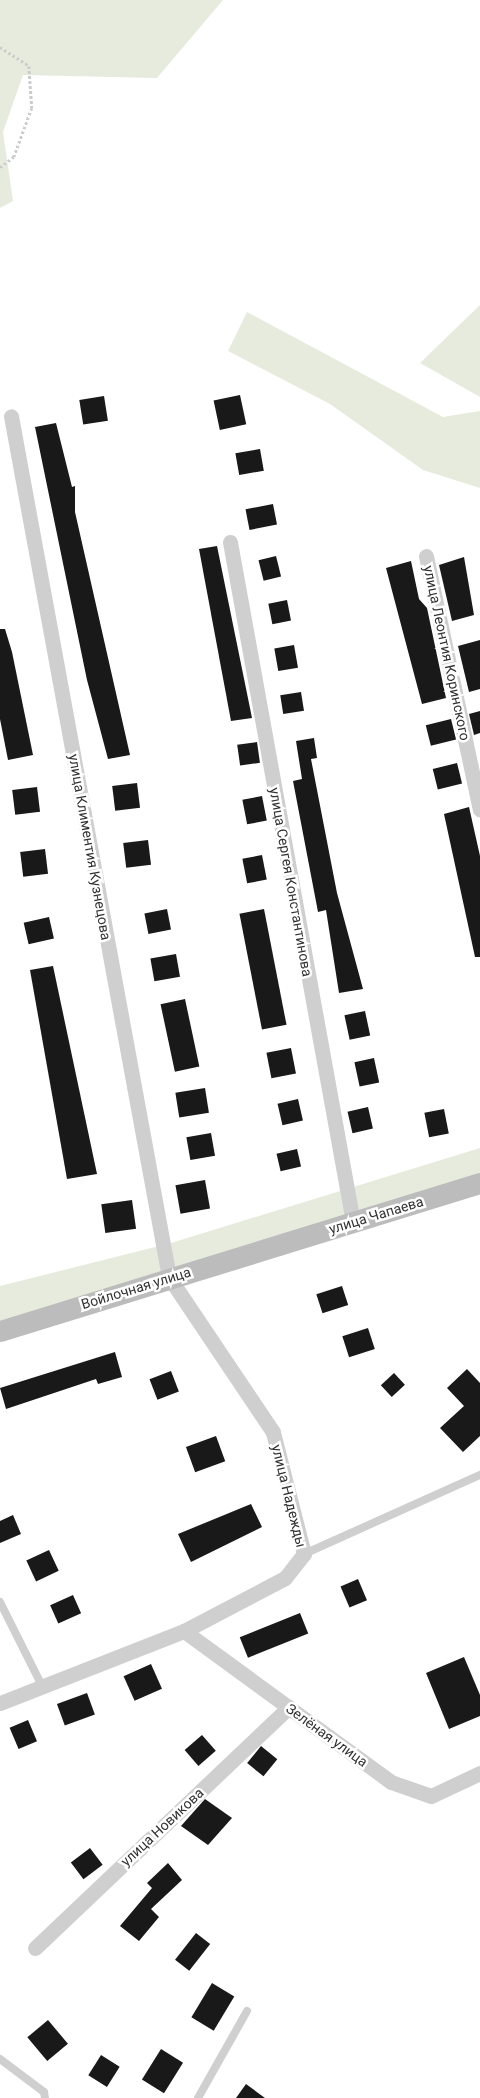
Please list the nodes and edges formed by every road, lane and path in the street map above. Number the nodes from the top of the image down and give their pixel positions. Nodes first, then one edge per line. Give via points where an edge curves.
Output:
1 (0, 47) edge
2 (0, 168) edge
3 (11, 416) dead end
4 (230, 542) dead end
5 (426, 556) dead end
6 (480, 809) edge
7 (480, 1183) edge
8 (353, 1222) junction
9 (272, 1246) joint
10 (169, 1277) junction
11 (0, 1331) edge
12 (480, 1474) edge
13 (304, 1554) junction
14 (0, 1602) edge
15 (184, 1631) junction
16 (42, 1686) junction
17 (0, 1703) edge
18 (289, 1707) junction
19 (480, 1773) edge
20 (35, 1948) dead end
21 (246, 2011) dead end
22 (0, 2059) edge
23 (45, 2098) edge
24 (198, 2098) edge

1 - 2 path via 29,66 32,108 14,157
3 - 10 street, улица Климентия Кузнецова
4 - 8 street, улица Сергея Константинова
5 - 6 street, улица Леонтия Коринского
7 - 8 street, улица Чапаева
8 - 9 street, улица Чапаева
9 - 10 street, Войлочная улица
10 - 11 street, Войлочная улица
10 - 13 street, улица Надежды via 273,1432
12 - 13 lane
13 - 15 street, улица Надежды via 284,1578
14 - 16 lane
15 - 16 street, улица Надежды
15 - 18 street, Зелёная улица
16 - 17 street, улица Надежды
18 - 19 street, Зелёная улица via 392,1782 431,1796
18 - 20 street, улица Новикова
21 - 24 lane
22 - 23 lane via 44,2092

